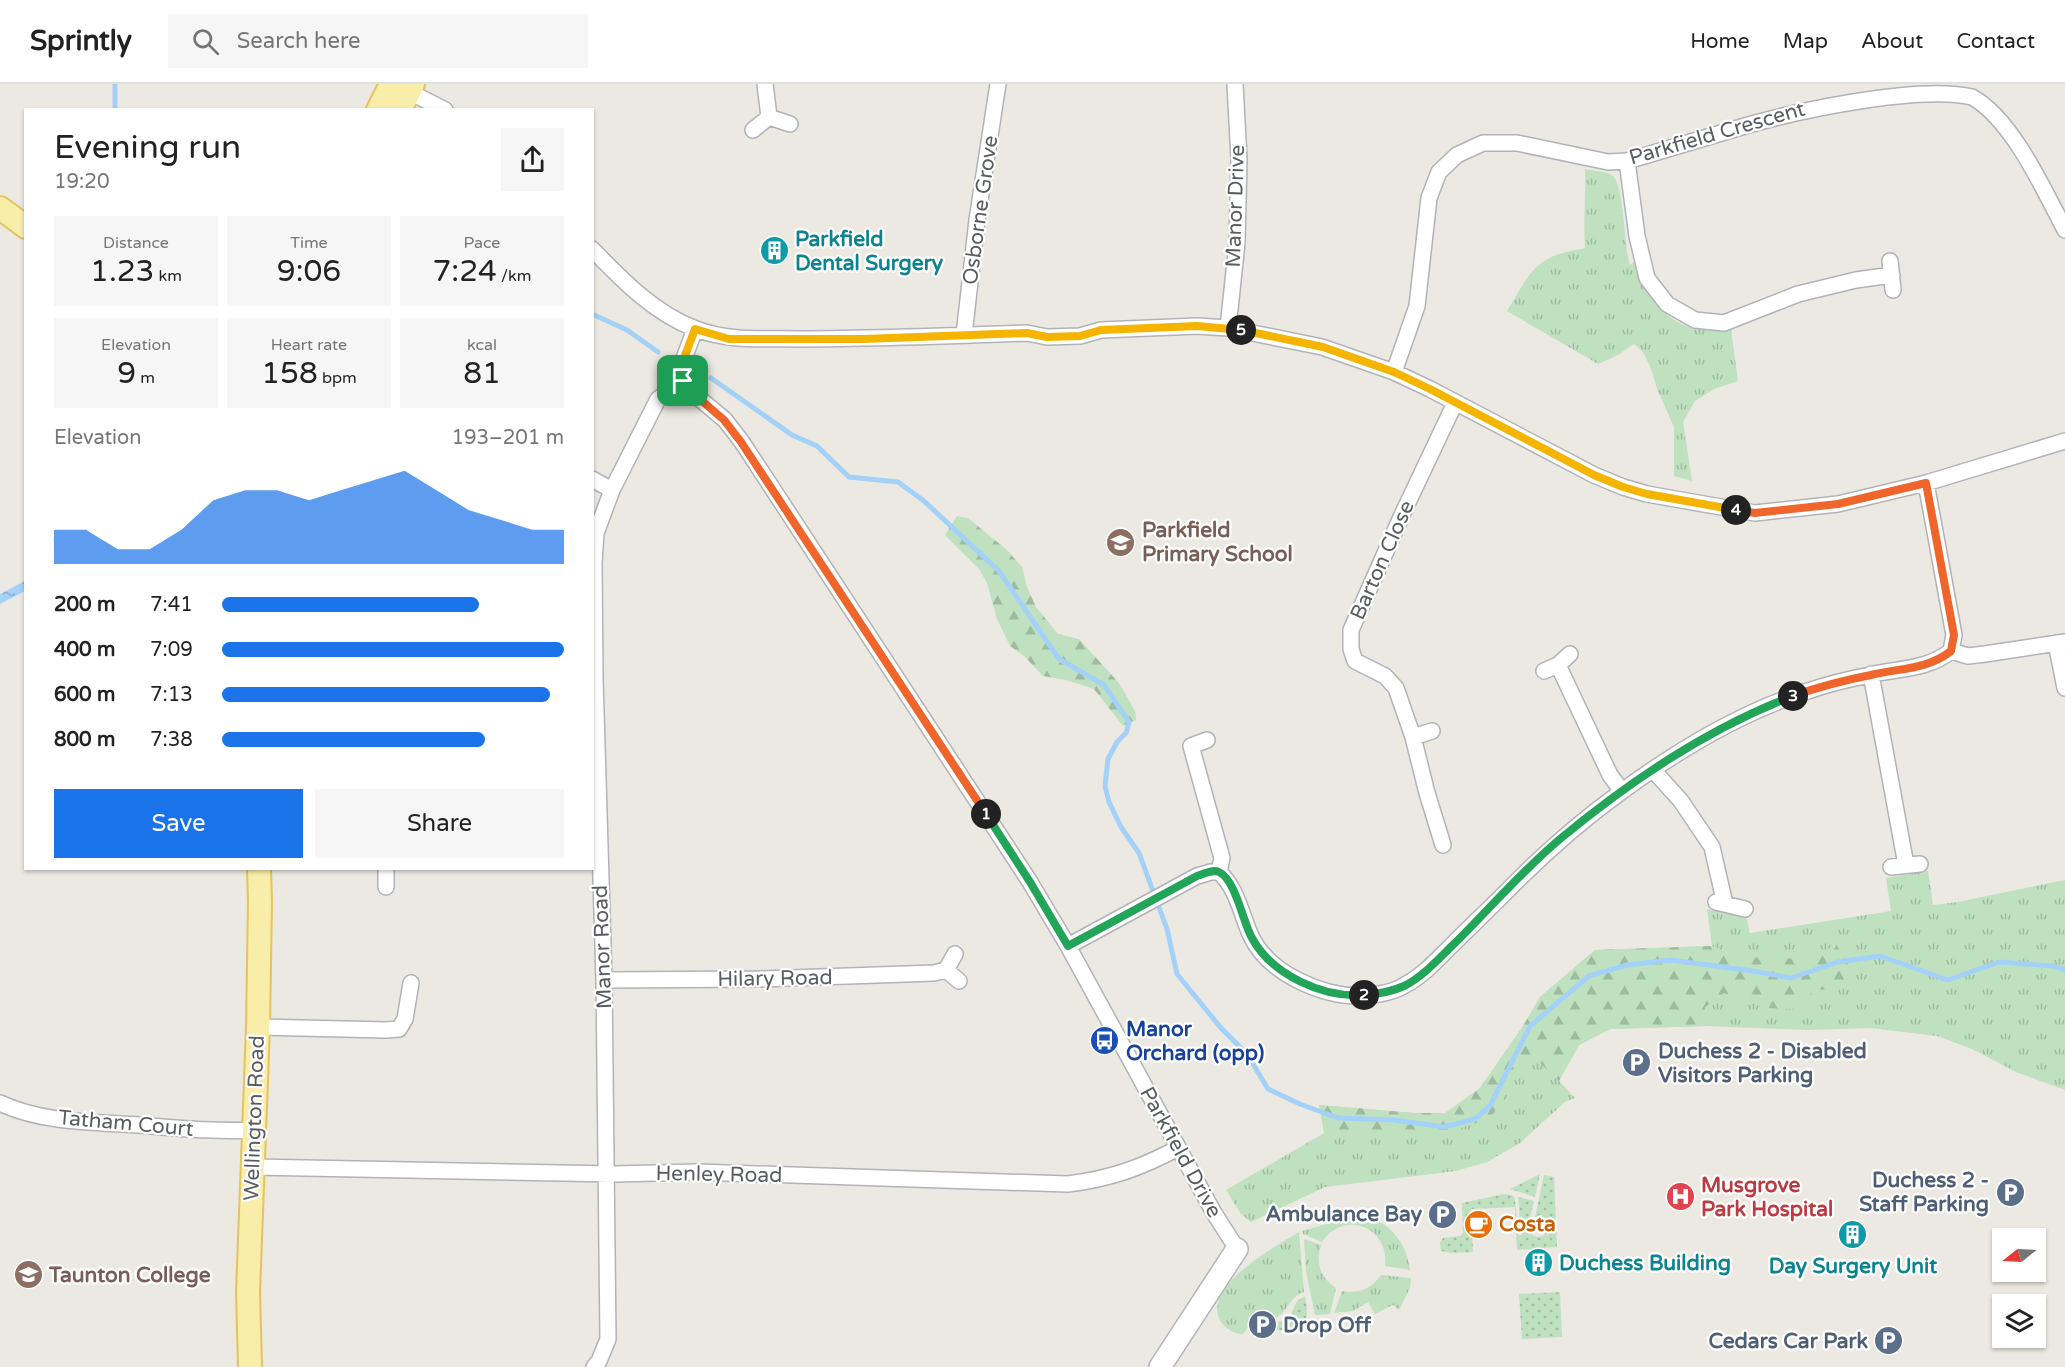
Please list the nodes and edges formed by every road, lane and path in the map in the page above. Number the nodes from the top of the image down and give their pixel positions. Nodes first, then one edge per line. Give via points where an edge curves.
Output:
1 (765, 84) edge
2 (998, 84) edge
3 (1235, 84) edge
4 (1859, 89) edge
5 (402, 91) edge
6 (381, 108) edge
7 (440, 108) edge
8 (769, 117) junction
9 (790, 124) dead end
10 (753, 130) dead end
11 (1628, 161) junction
12 (0, 208) edge
13 (24, 226) edge
14 (2065, 230) edge
15 (594, 251) edge
16 (1892, 275) dead end
17 (1227, 328) junction
18 (695, 329) junction
19 (964, 335) junction
20 (1394, 372) junction
21 (683, 381) junction
22 (1455, 403) junction
23 (2065, 441) edge
24 (594, 480) edge
25 (1926, 483) junction
26 (612, 490) junction
27 (2061, 643) edge
28 (1951, 651) junction
29 (1570, 654) dead end
30 (1871, 674) junction
31 (2065, 688) edge
32 (1432, 731) dead end
33 (1413, 737) junction
34 (1208, 740) dead end
35 (1653, 770) junction
36 (1622, 791) junction
37 (1443, 845) dead end
38 (1906, 865) dead end
39 (259, 870) edge
40 (386, 870) edge
41 (1219, 872) junction
42 (386, 887) dead end
43 (1745, 909) dead end
44 (1068, 946) junction
45 (955, 954) dead end
46 (946, 970) junction
47 (604, 980) junction
48 (959, 981) dead end
49 (411, 983) dead end
50 (258, 1027) junction
51 (0, 1103) edge
52 (254, 1130) junction
53 (1178, 1148) junction
54 (253, 1167) junction
55 (607, 1173) junction
56 (1237, 1249) joint
57 (250, 1367) edge
58 (594, 1367) edge
59 (1160, 1367) edge

1 - 8 street
2 - 19 street, Osborne Grove
3 - 17 street, Manor Drive via 1239,159 1237,243
4 - 11 street, Parkfield Crescent
4 - 14 street, Parkfield Crescent via 1939,87 1971,96 2007,128
5 - 6 main road
5 - 7 street
8 - 9 street
8 - 10 street
11 - 16 street via 1637,236 1647,278 1667,304 1695,320 1724,323 1798,294
11 - 20 street, Parkfield Crescent via 1608,162 1517,144 1482,143 1457,155 1439,172 1429,198 1417,306
12 - 13 main road
15 - 18 street via 643,297
17 - 19 street via 1101,330 1080,336 1047,337 1027,333
17 - 20 street via 1323,347
18 - 19 street via 729,339
18 - 21 street via 680,369
20 - 22 street
21 - 26 street, Manor Road via 658,399
21 - 44 street, Parkfield Drive via 741,442
22 - 25 street via 1614,483 1647,494 1755,513 1838,504
22 - 33 street, Barton Close via 1351,630 1355,661 1385,676 1396,688
23 - 25 street
24 - 26 street
25 - 28 street via 1954,635
26 - 47 street, Manor Road via 596,533 594,563
27 - 28 street via 1968,656
27 - 31 street
28 - 30 street via 1925,666
29 - 36 street via 1551,668
30 - 35 street via 1763,708
30 - 38 street
32 - 33 street
33 - 37 street, Barton Close
34 - 41 street via 1191,746 1222,858
35 - 36 street
35 - 43 street via 1681,801 1712,847 1720,903
36 - 41 street via 1559,840 1438,959 1406,986 1391,992 1339,994 1285,972 1252,938 1232,888
39 - 50 main road, Wellington Road
40 - 42 street
41 - 44 street via 1197,876
44 - 53 street, Parkfield Drive
45 - 46 street
46 - 47 street, Hilary Road via 759,979
46 - 48 street
47 - 55 street, Manor Road
49 - 50 street via 405,1019 399,1029
50 - 52 main road, Wellington Road
51 - 52 street, Tatham Court via 34,1115 90,1122
52 - 54 main road, Wellington Road
53 - 55 street, Henley Road via 1109,1178 1068,1184 697,1172
53 - 56 street, Parkfield Drive
54 - 55 street, Henley Road
54 - 57 main road, Wellington Road via 248,1292
55 - 58 street, Manor Road via 608,1339
56 - 59 street

